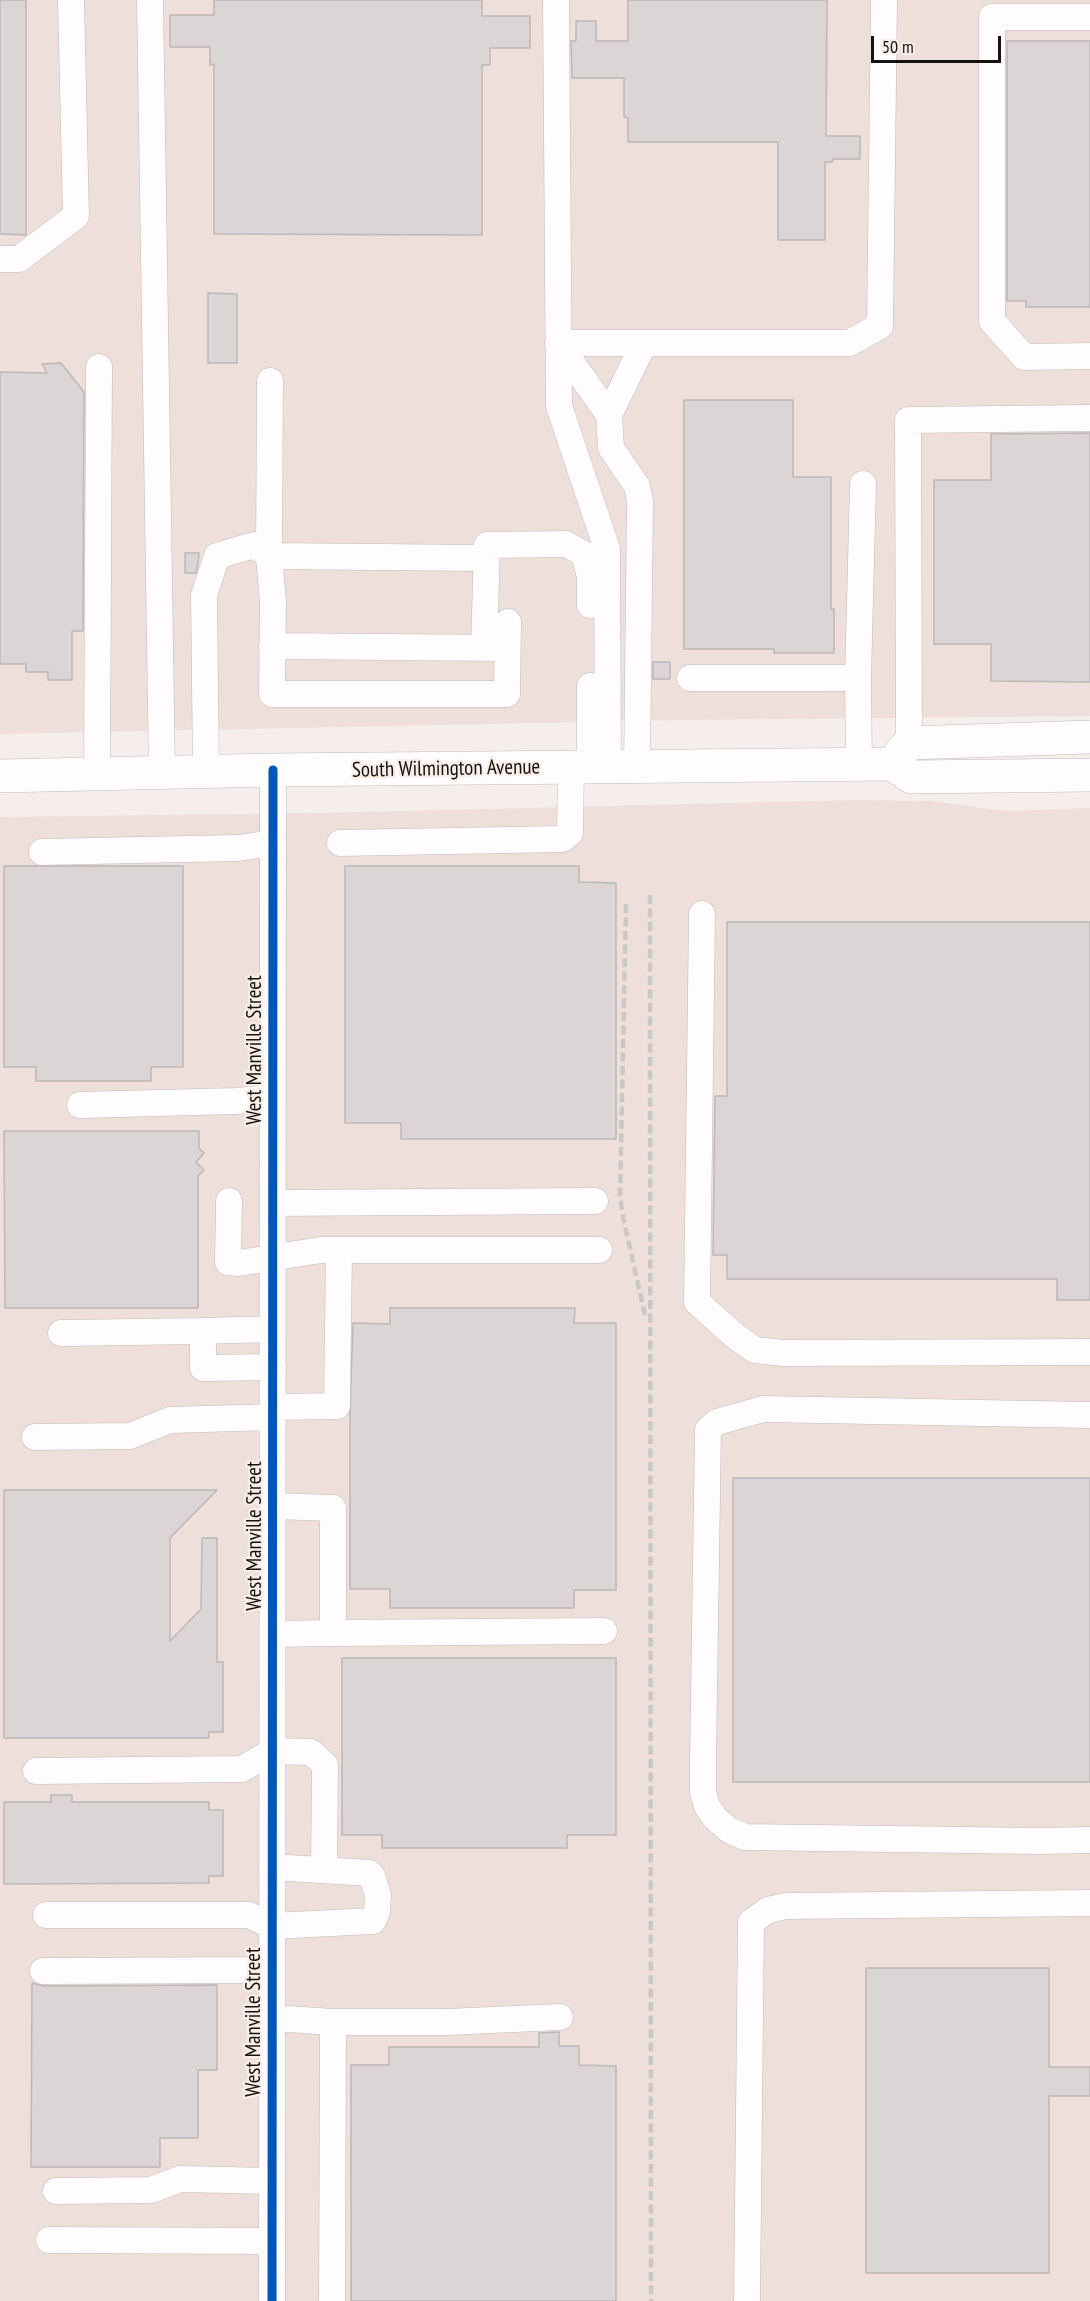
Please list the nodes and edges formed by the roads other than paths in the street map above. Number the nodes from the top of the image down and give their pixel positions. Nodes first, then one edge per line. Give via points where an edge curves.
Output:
1 (71, 0) edge
2 (150, 0) edge
3 (556, 0) edge
4 (884, 0) edge
5 (1090, 17) edge
6 (0, 259) edge
7 (558, 343) junction
8 (644, 343) junction
9 (1090, 356) edge
10 (99, 367) dead end
11 (270, 381) dead end
12 (609, 415) junction
13 (1090, 418) edge
14 (863, 484) dead end
15 (269, 556) junction
16 (486, 558) junction
17 (508, 622) dead end
18 (272, 646) junction
19 (496, 648) junction
20 (690, 678) dead end
21 (858, 678) junction
22 (1090, 737) edge
23 (900, 754) junction
24 (859, 765) junction
25 (601, 767) junction
26 (273, 770) junction
27 (162, 772) junction
28 (206, 772) junction
29 (97, 774) junction
30 (1090, 775) edge
31 (0, 776) edge
32 (273, 843) junction
33 (340, 843) dead end
34 (42, 852) dead end
35 (702, 914) dead end
36 (273, 1098) junction
37 (80, 1105) dead end
38 (229, 1201) dead end
39 (595, 1201) dead end
40 (273, 1203) junction
41 (339, 1250) junction
42 (599, 1250) dead end
43 (273, 1256) junction
44 (273, 1329) junction
45 (203, 1331) junction
46 (61, 1333) dead end
47 (1090, 1352) edge
48 (273, 1367) junction
49 (273, 1412) junction
50 (1090, 1415) edge
51 (35, 1437) dead end
52 (273, 1506) junction
53 (603, 1631) dead end
54 (273, 1634) junction
55 (333, 1634) junction
56 (273, 1751) junction
57 (36, 1771) dead end
58 (1090, 1840) edge
59 (272, 1867) junction
60 (324, 1870) junction
61 (1090, 1903) edge
62 (46, 1916) dead end
63 (272, 1926) junction
64 (272, 1970) junction
65 (44, 1971) dead end
66 (560, 2017) dead end
67 (272, 2018) junction
68 (333, 2022) junction
69 (272, 2181) junction
70 (56, 2191) dead end
71 (49, 2240) dead end
72 (272, 2241) junction
73 (272, 2301) edge
74 (332, 2301) edge
75 (747, 2301) edge

1 - 6 street via 76,216 19,259
2 - 27 street
3 - 7 street
4 - 8 street via 880,326 849,343
5 - 9 street via 992,17 992,321 1024,357
7 - 8 street
7 - 12 street
7 - 25 street via 559,406 607,549
8 - 12 street
10 - 29 street
11 - 15 street
12 - 25 street via 610,448 638,486 640,501
13 - 23 street via 908,420
14 - 21 street
15 - 16 street
15 - 18 street
15 - 28 street via 254,545 217,556 204,595
16 - 19 street
16 - 25 street via 487,545 566,544 584,554 590,576
17 - 19 street
18 - 19 street
18 - 19 street via 272,694 507,694
20 - 21 street
21 - 24 street
22 - 23 main road, South Wilmington Avenue
23 - 24 main road, South Wilmington Avenue
23 - 30 main road, South Wilmington Avenue via 911,777
24 - 25 main road, South Wilmington Avenue
25 - 26 main road, South Wilmington Avenue
25 - 33 street via 570,833 563,839
26 - 28 main road, South Wilmington Avenue
26 - 32 street, West Manville Street
27 - 28 main road, South Wilmington Avenue
27 - 29 main road, South Wilmington Avenue
29 - 31 main road, South Wilmington Avenue
32 - 34 street via 238,848
32 - 36 street, West Manville Street
35 - 47 street via 697,1302 756,1350
36 - 37 street
36 - 40 street, West Manville Street
38 - 43 street via 228,1262
39 - 40 street
40 - 43 street, West Manville Street
41 - 42 street
41 - 43 street
41 - 49 street via 337,1406
43 - 44 street, West Manville Street
44 - 45 street
44 - 48 street, West Manville Street
45 - 46 street
45 - 48 street via 203,1368
48 - 49 street, West Manville Street
49 - 51 street via 170,1420 130,1436
49 - 52 street, West Manville Street
50 - 58 street via 763,1409 717,1422 708,1430 702,1761 707,1806 729,1830 745,1837
52 - 54 street, West Manville Street
52 - 55 street via 333,1508
53 - 55 street
54 - 55 street
54 - 56 street, West Manville Street
56 - 57 street via 242,1769
56 - 59 street, West Manville Street
56 - 60 street via 311,1752 326,1765
59 - 60 street
59 - 63 street, West Manville Street
60 - 63 street via 367,1872 372,1876 378,1895 373,1921
61 - 75 street via 786,1906 768,1910 751,1922
62 - 63 street via 249,1915
63 - 64 street, West Manville Street
64 - 65 street
64 - 67 street, West Manville Street
66 - 68 street
67 - 68 street
67 - 69 street, West Manville Street
68 - 74 street
69 - 70 street via 180,2179 151,2190
69 - 72 street, West Manville Street
71 - 72 street
72 - 73 street, West Manville Street

